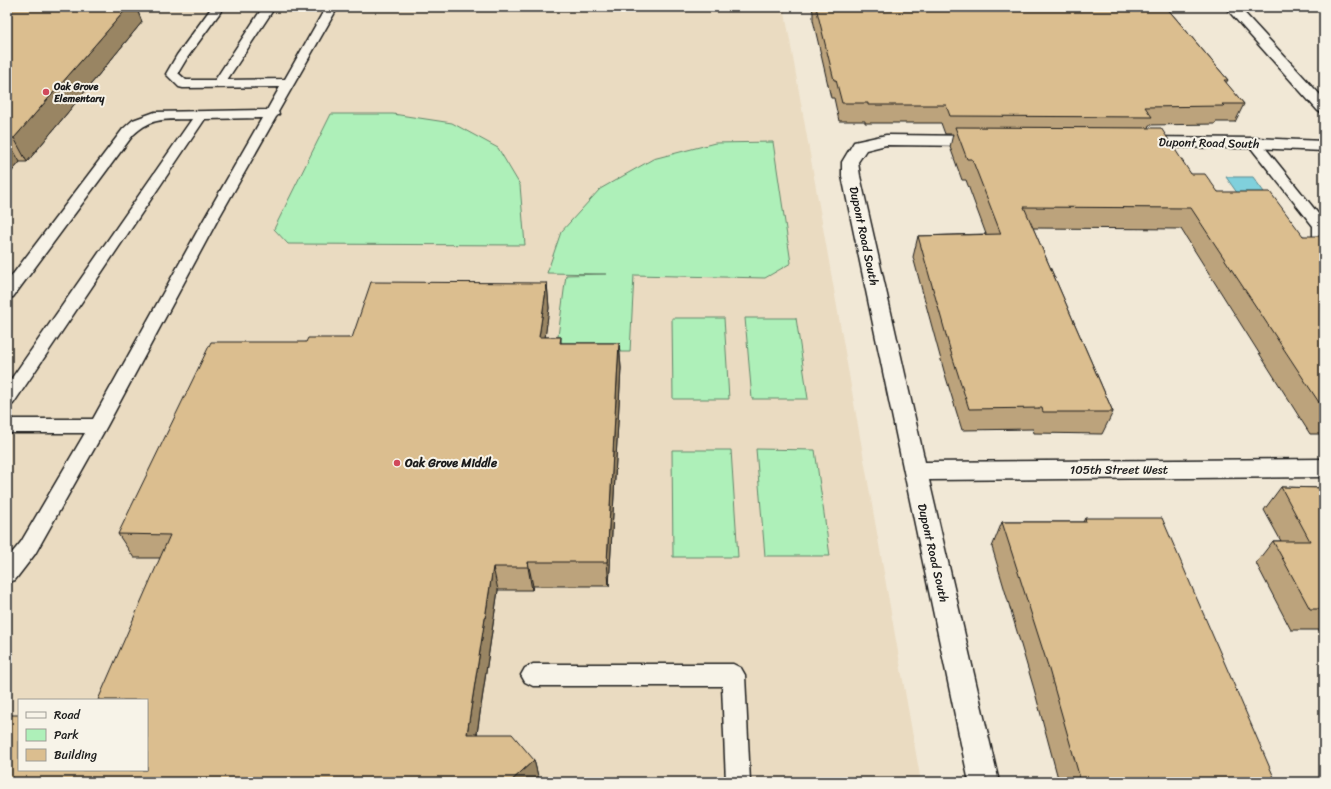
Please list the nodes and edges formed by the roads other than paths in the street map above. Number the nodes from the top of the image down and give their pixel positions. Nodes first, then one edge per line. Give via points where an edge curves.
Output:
1 (218, 7) edge
2 (269, 7) edge
3 (332, 7) edge
4 (1232, 7) edge
5 (219, 83) junction
6 (289, 83) junction
7 (1324, 108) edge
8 (273, 114) junction
9 (201, 115) junction
10 (998, 141) edge
11 (1126, 142) edge
12 (1254, 143) junction
13 (1324, 146) edge
14 (1324, 262) edge
15 (7, 293) edge
16 (7, 399) edge
17 (7, 426) edge
18 (98, 426) junction
19 (1324, 468) edge
20 (915, 471) junction
21 (7, 574) edge
22 (534, 675) dead end
23 (738, 782) edge
24 (984, 782) edge

1 - 5 lane via 172,74 183,84
2 - 5 lane
3 - 6 lane
4 - 7 street
5 - 6 lane
6 - 8 lane
8 - 9 lane
8 - 18 lane via 210,221
9 - 15 lane via 156,116 138,123 128,132
9 - 16 lane
10 - 20 street, Dupont Road South via 886,140 860,146 850,162
11 - 12 street, Dupont Road South
12 - 13 street, Dupont Road South
12 - 14 lane via 1320,226 1321,258
17 - 18 lane
18 - 21 lane via 28,548
19 - 20 street, 105th Street West
20 - 24 street, Dupont Road South
22 - 23 lane via 733,675

